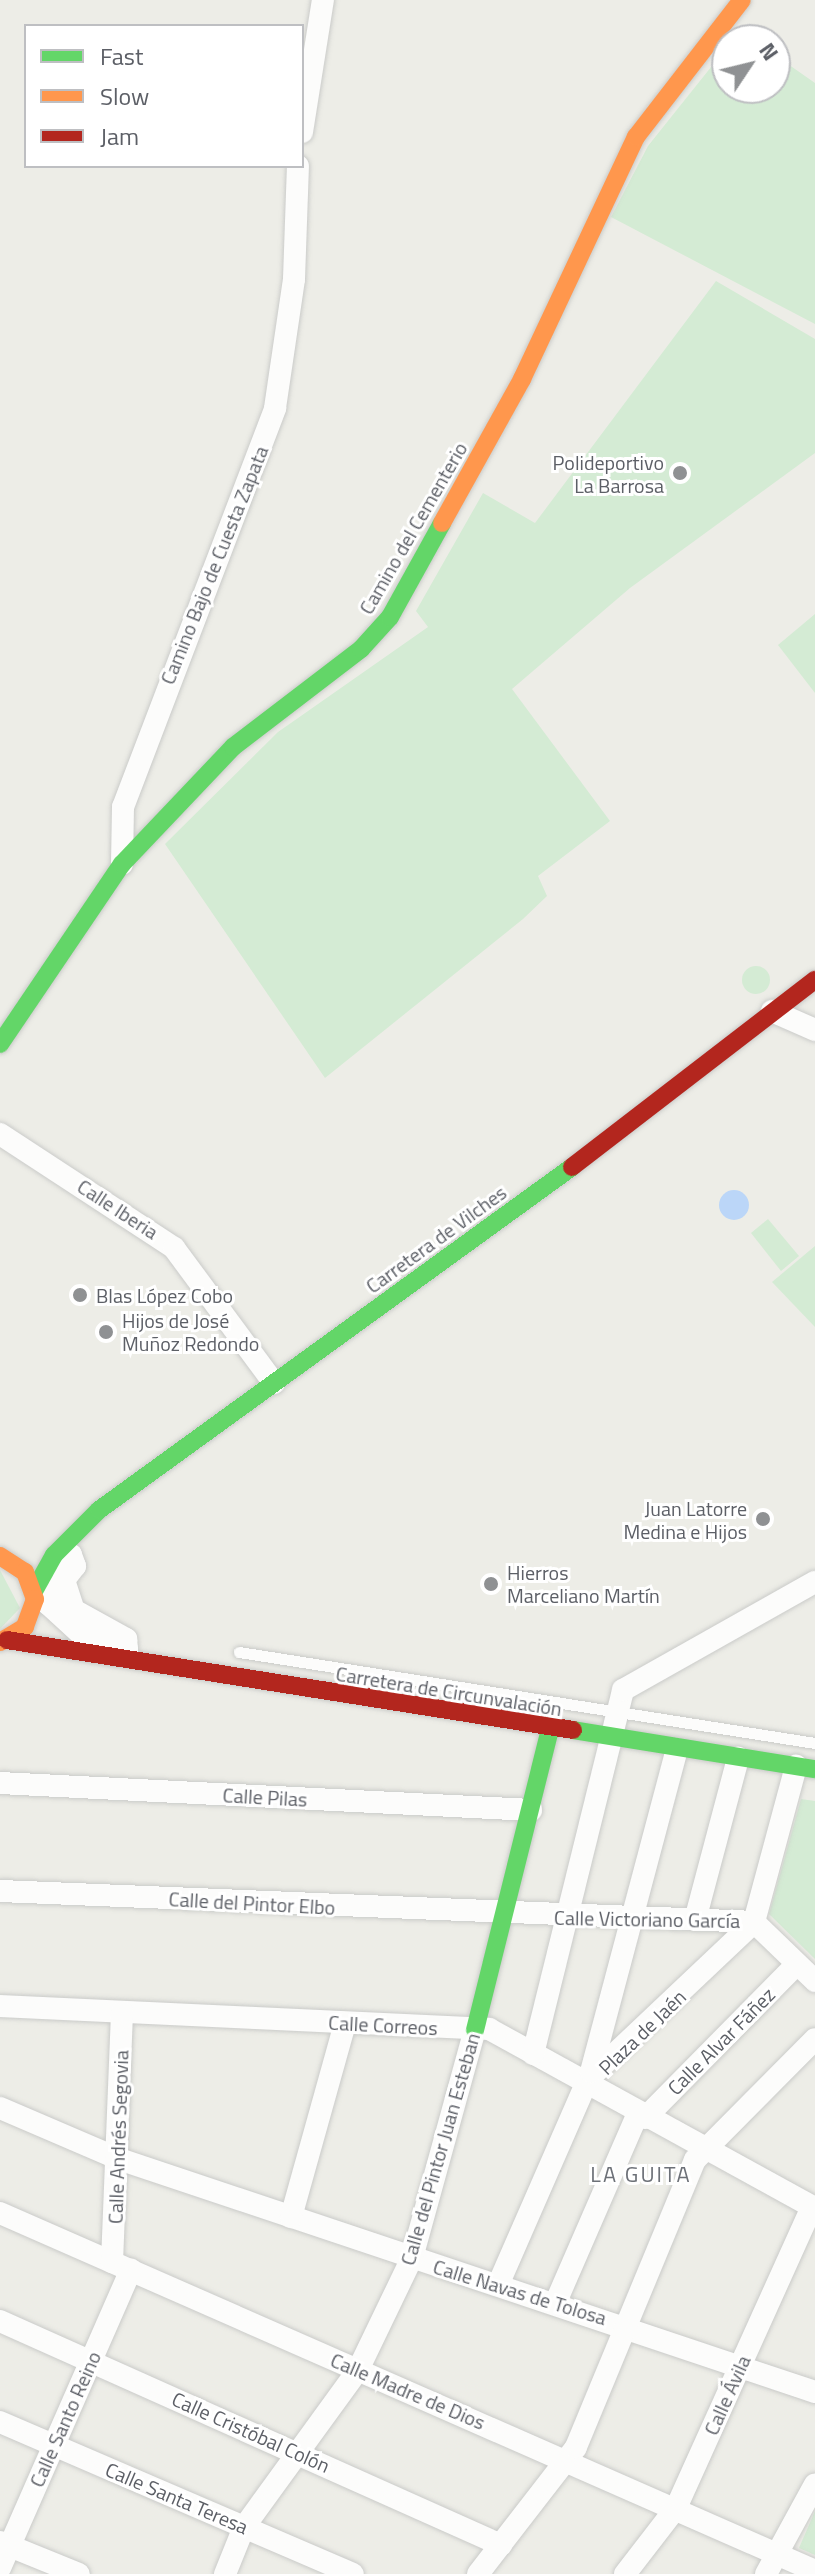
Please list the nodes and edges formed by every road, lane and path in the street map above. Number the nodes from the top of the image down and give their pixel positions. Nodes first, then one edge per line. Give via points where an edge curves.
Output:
1 (323, 0) edge
2 (742, 0) edge
3 (304, 119) edge
4 (298, 168) edge
5 (122, 864) junction
6 (815, 980) edge
7 (772, 1011) junction
8 (815, 1030) edge
9 (0, 1044) edge
10 (0, 1134) edge
11 (274, 1383) junction
12 (77, 1527) junction
13 (5, 1558) edge
14 (815, 1582) edge
15 (34, 1598) junction
16 (126, 1639) joint
17 (3, 1641) edge
18 (77, 1651) junction
19 (239, 1652) dead end
20 (618, 1715) junction
21 (550, 1729) junction
22 (615, 1740) junction
23 (815, 1743) edge
24 (677, 1749) junction
25 (738, 1758) junction
26 (806, 1767) edge
27 (0, 1783) edge
28 (531, 1810) junction
29 (0, 1891) edge
30 (503, 1915) junction
31 (633, 1917) junction
32 (571, 1918) junction
33 (695, 1920) junction
34 (754, 1922) junction
35 (797, 1964) junction
36 (815, 1981) edge
37 (0, 2006) edge
38 (122, 2012) junction
39 (345, 2023) junction
40 (475, 2030) junction
41 (815, 2039) edge
42 (533, 2054) junction
43 (584, 2083) junction
44 (0, 2108) edge
45 (641, 2117) junction
46 (704, 2152) junction
47 (119, 2159) junction
48 (813, 2208) edge
49 (0, 2213) edge
50 (291, 2217) junction
51 (412, 2258) junction
52 (121, 2265) junction
53 (498, 2285) junction
54 (555, 2304) junction
55 (0, 2321) edge
56 (629, 2325) junction
57 (91, 2361) junction
58 (740, 2364) junction
59 (358, 2370) junction
60 (815, 2392) edge
61 (0, 2422) edge
62 (54, 2446) junction
63 (302, 2454) junction
64 (567, 2460) junction
65 (815, 2484) edge
66 (676, 2508) junction
67 (244, 2527) junction
68 (5, 2544) edge
69 (501, 2545) junction
70 (780, 2554) junction
71 (0, 2568) edge
72 (815, 2571) edge
73 (79, 2574) edge
74 (225, 2574) edge
75 (353, 2574) edge
76 (478, 2574) edge
77 (625, 2574) edge
78 (766, 2574) edge

1 - 3 street
2 - 5 main road, Camino del Cementerio via 636,137 522,379 384,624 233,747
4 - 5 street, Camino Bajo de Cuesta Zapata via 294,279 275,408 123,807
5 - 9 main road, Camino del Cementerio
6 - 7 main road, Carretera de Vilches
7 - 8 street
7 - 11 main road, Carretera de Vilches via 554,1181
10 - 11 street, Calle Iberia via 174,1248
11 - 12 main road, Carretera de Vilches
12 - 13 main road, Carretera de Vilches
12 - 15 main road, Carretera de Vilches
13 - 15 main road
14 - 20 street via 623,1690
15 - 17 main road, Carretera de Vilches via 28,1623
15 - 18 main road
16 - 16 street via 74,1610 64,1580 75,1566 71,1555 48,1581 50,1608 81,1634 127,1649
17 - 18 main road, Carretera de Circunvalación
18 - 21 main road, Carretera de Circunvalación
19 - 20 lane
20 - 22 street
20 - 23 lane
21 - 22 main road, Carretera de Circunvalación
21 - 28 main road, Calle del Pintor Juan Esteban
22 - 24 main road, Carretera de Circunvalación
22 - 32 street
24 - 25 main road, Carretera de Circunvalación
24 - 31 street, Plaza de Jaén
25 - 26 main road, Carretera de Circunvalación
25 - 33 street
26 - 34 street
27 - 28 street, Calle Pilas
28 - 30 main road, Calle del Pintor Juan Esteban
29 - 30 street, Calle del Pintor Elbo
30 - 32 street, Calle Victoriano García
30 - 40 main road, Calle del Pintor Juan Esteban
31 - 32 street, Calle Victoriano García
31 - 33 street, Calle Victoriano García
31 - 43 street, Plaza de Jaén
32 - 42 street
33 - 34 street, Calle Victoriano García
34 - 35 street, Calle Victoriano García
34 - 43 street, Plaza de Jaén
35 - 36 street, Calle Victoriano García
35 - 45 street, Calle Alvar Fáñez
37 - 38 street, Calle Correos
38 - 39 street, Calle Correos
38 - 47 street, Calle Andrés Segovia
39 - 40 street, Calle Correos
39 - 50 street
40 - 42 street, Calle Correos via 489,2029
40 - 51 street, Calle del Pintor Juan Esteban
41 - 46 street
42 - 43 street, Calle Correos
43 - 45 street, Calle Correos
43 - 53 street
44 - 47 street, Calle Navas de Tolosa
45 - 46 street, Calle Correos
45 - 54 street, Calle Alvar Fáñez
46 - 48 street, Calle Correos
46 - 56 street
47 - 50 street, Calle Navas de Tolosa
47 - 52 street, Calle Andrés Segovia
48 - 58 street, Calle Ávila
49 - 52 street, Calle Madre de Dios
50 - 51 street, Calle Navas de Tolosa
51 - 53 street, Calle Navas de Tolosa
51 - 59 street, Calle del Pintor Juan Esteban
52 - 57 street, Calle Santo Reino
52 - 59 street, Calle Madre de Dios
53 - 54 street, Calle Navas de Tolosa
54 - 56 street, Calle Navas de Tolosa
55 - 57 street, Calle Cristóbal Colón
56 - 58 street, Calle Navas de Tolosa
56 - 64 street
57 - 62 street, Calle Santo Reino
57 - 63 street, Calle Cristóbal Colón
58 - 60 street, Calle Navas de Tolosa
58 - 66 street, Calle Ávila
59 - 63 street, Calle del Pintor Juan Esteban
59 - 64 street, Calle Madre de Dios
61 - 62 street, Calle Santa Teresa
62 - 67 street, Calle Santa Teresa
62 - 68 street, Calle Santo Reino
63 - 67 street, Calle del Pintor Juan Esteban
63 - 69 street, Calle Cristóbal Colón
64 - 66 street, Calle Madre de Dios
64 - 69 street
65 - 70 street
66 - 70 street, Calle Madre de Dios
66 - 77 street, Calle Ávila
67 - 74 street, Calle del Pintor Juan Esteban
67 - 75 street, Calle Santa Teresa
68 - 71 street, Calle Santo Reino
68 - 73 street
69 - 76 street
70 - 72 street, Calle Madre de Dios
70 - 78 street

